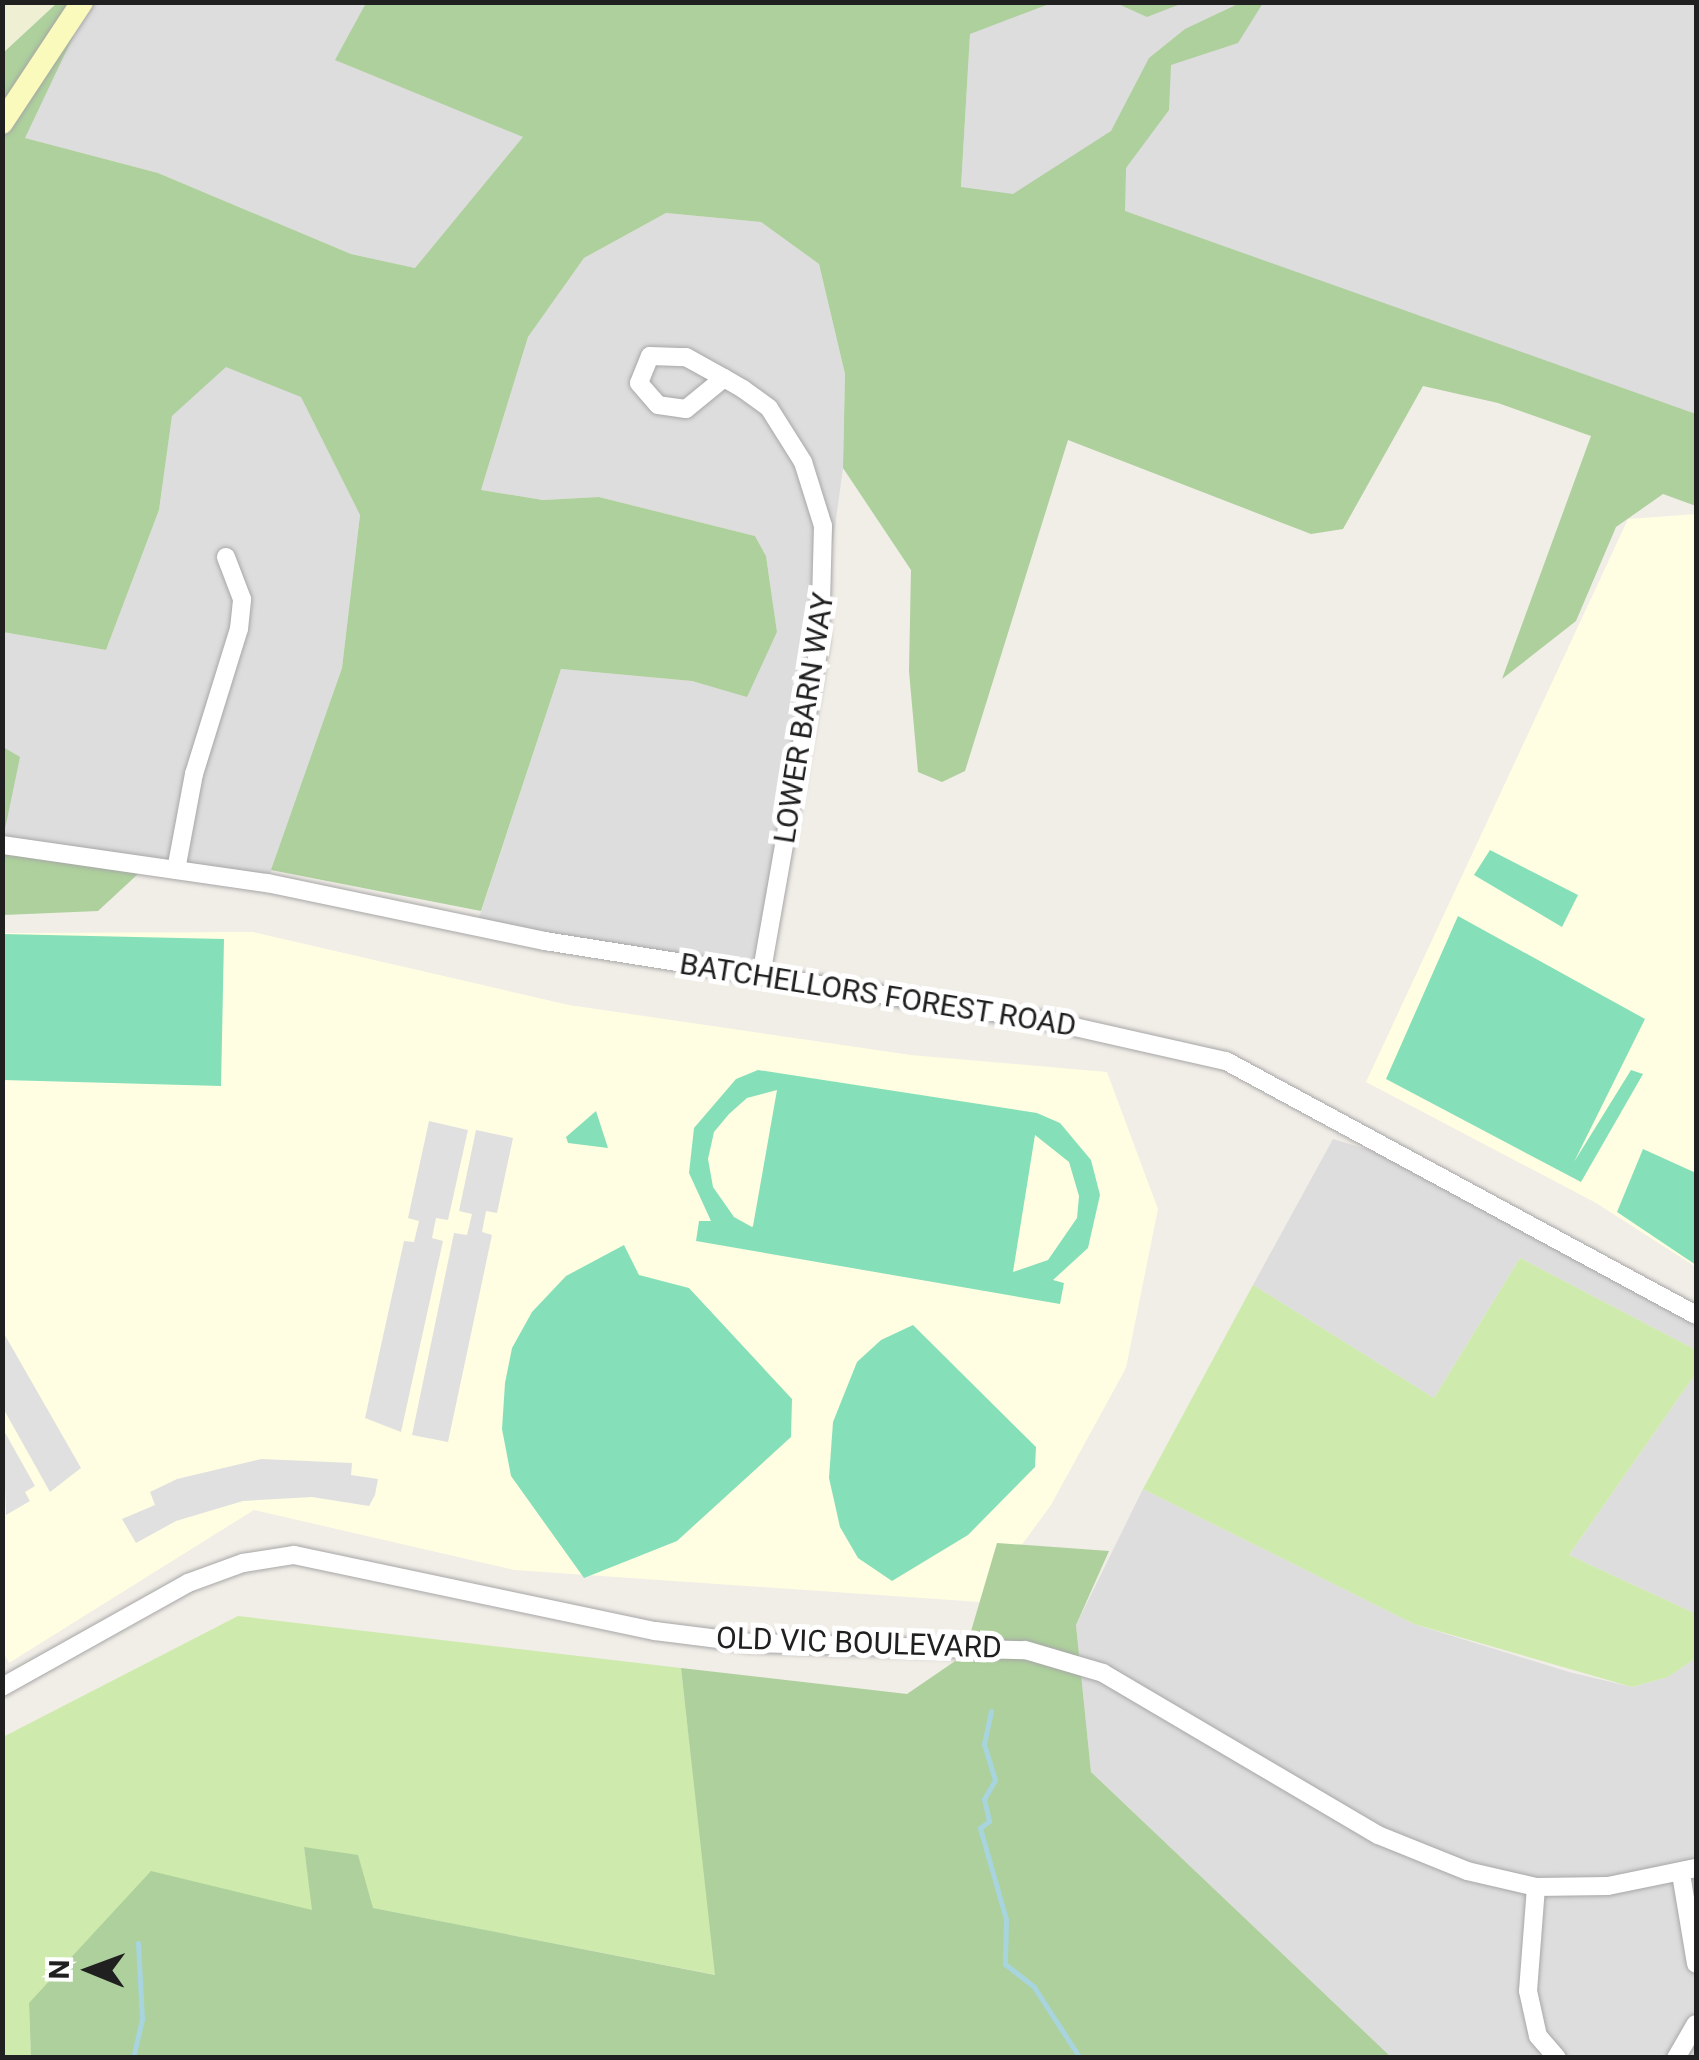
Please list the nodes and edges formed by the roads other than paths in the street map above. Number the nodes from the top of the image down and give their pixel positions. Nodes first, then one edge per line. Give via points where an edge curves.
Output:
1 (82, 2) edge
2 (2, 123) edge
3 (724, 378) dead end
4 (226, 556) dead end
5 (2, 845) edge
6 (176, 870) junction
7 (761, 974) junction
8 (1696, 1316) edge
9 (2, 1686) edge
10 (1689, 1871) edge
11 (1536, 1887) junction
12 (1696, 1964) edge
13 (1696, 2024) edge
14 (1557, 2058) edge
15 (1676, 2058) edge

1 - 2 main road
3 - 7 street, LOWER BARN WAY via 769,408 788,433 824,526 820,640
4 - 6 street via 242,599 239,629 194,774
5 - 6 street, BATCHELLORS FOREST ROAD
6 - 7 street, BATCHELLORS FOREST ROAD via 545,942
7 - 8 street, BATCHELLORS FOREST ROAD via 1048,1022 1226,1061
9 - 11 street, OLD VIC BOULEVARD via 224,1569 294,1555 692,1636 1025,1650 1103,1673 1378,1835 1466,1871
10 - 11 street, OLD VIC BOULEVARD via 1608,1886
10 - 12 street
11 - 14 street via 1528,1991 1538,2036
13 - 15 street

